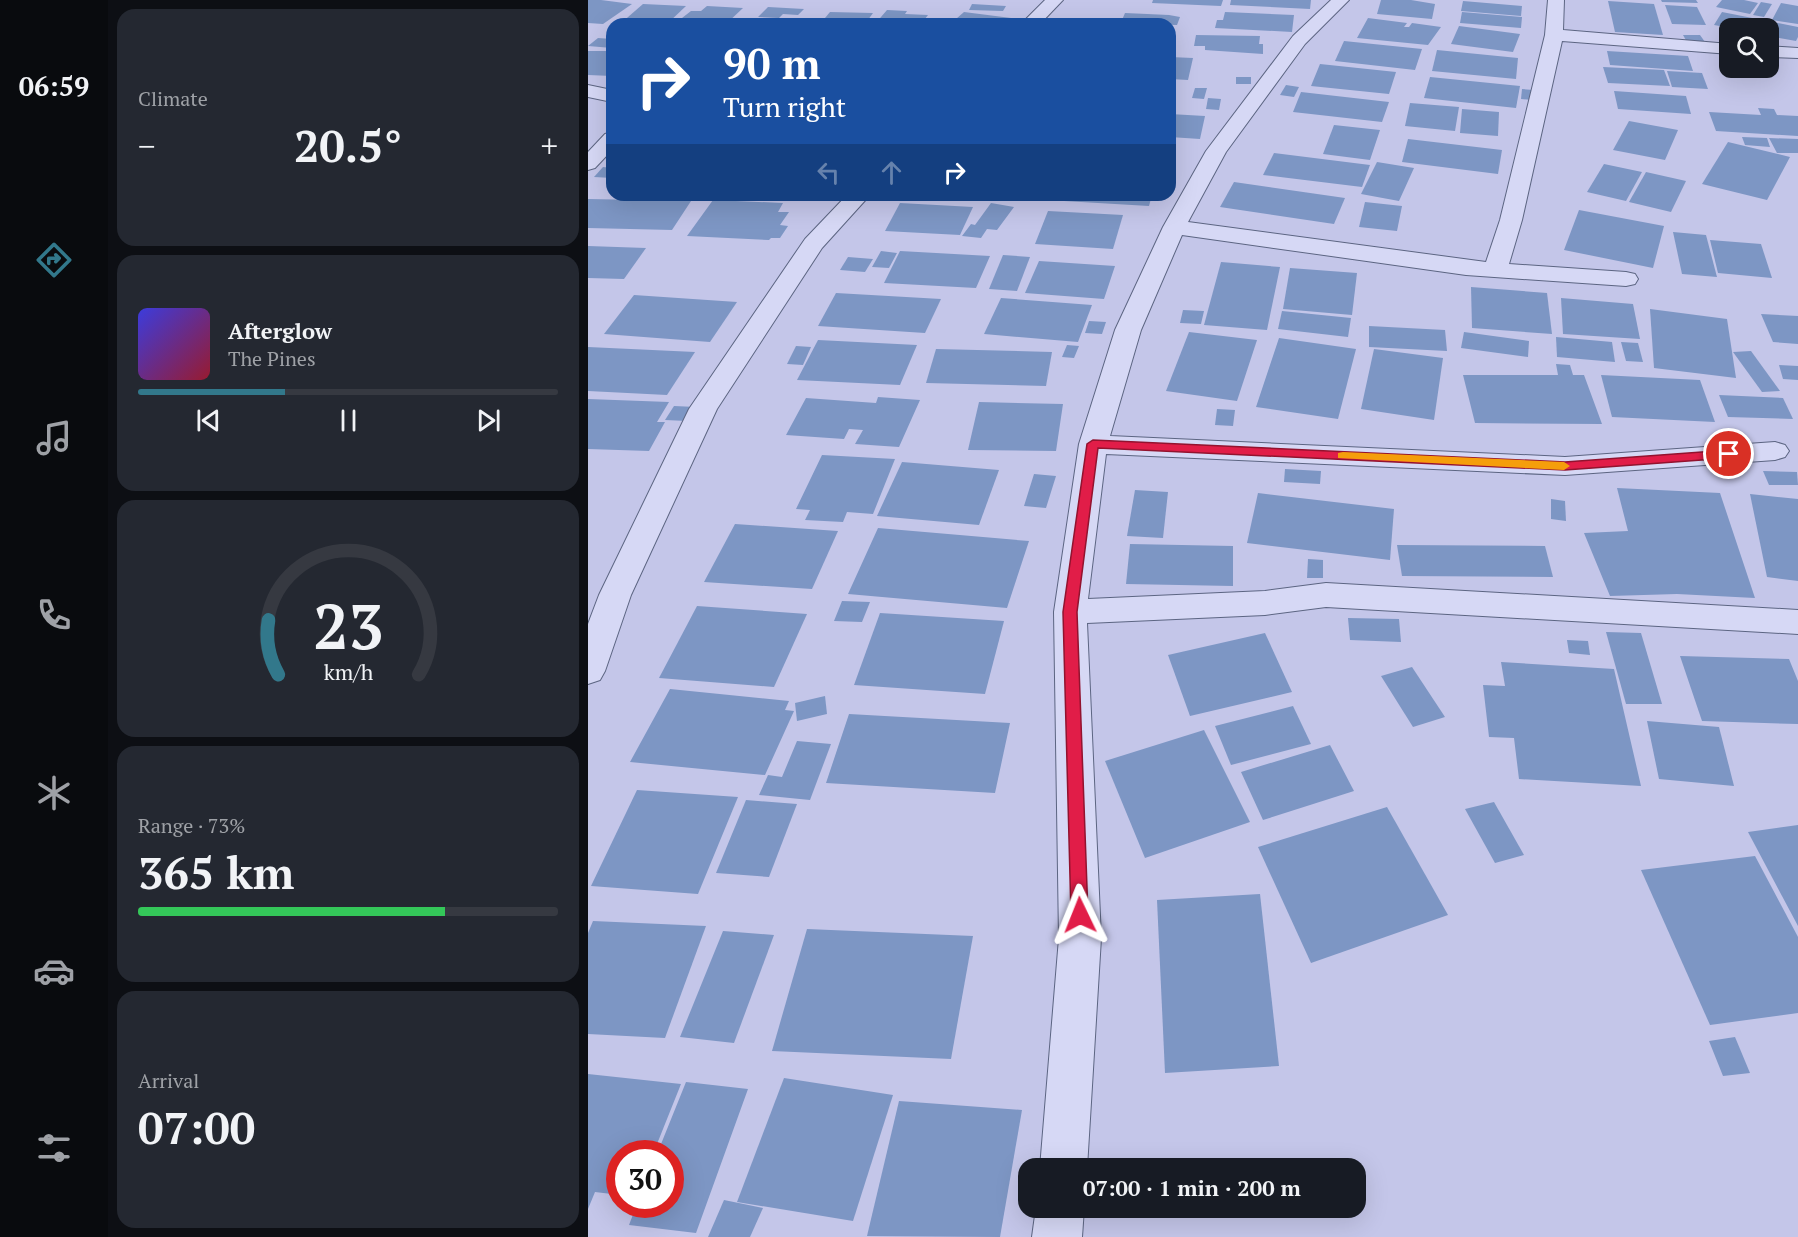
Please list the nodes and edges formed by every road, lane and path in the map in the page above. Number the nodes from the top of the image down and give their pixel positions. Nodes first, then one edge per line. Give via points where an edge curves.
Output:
1 (1055, 0) edge
2 (1341, 0) edge
3 (1556, 0) edge
4 (1036, 18) edge
5 (1554, 35) junction
6 (1719, 48) edge
7 (1779, 52) edge
8 (1798, 53) edge
9 (588, 91) edge
10 (606, 95) edge
11 (606, 144) edge
12 (588, 164) edge
13 (853, 201) edge
14 (1174, 226) junction
15 (1495, 270) junction
16 (1626, 279) dead end
17 (1093, 444) junction
18 (1775, 450) dead end
19 (602, 596) edge
20 (1070, 612) junction
21 (1798, 622) edge
22 (588, 671) edge
23 (1064, 1158) edge
24 (1059, 1218) edge
25 (1057, 1237) edge

1 - 4 street
2 - 14 street via 1299,40 1216,151
3 - 5 street
5 - 6 street
5 - 15 street via 1511,220
7 - 8 street
9 - 10 street
11 - 12 street
13 - 19 street via 813,244 703,409
14 - 15 street
14 - 17 street via 1128,330
15 - 16 street
17 - 18 street via 1565,466
17 - 20 street
19 - 22 street
20 - 21 street via 1265,603 1326,595
20 - 23 street via 1080,938
24 - 25 street

